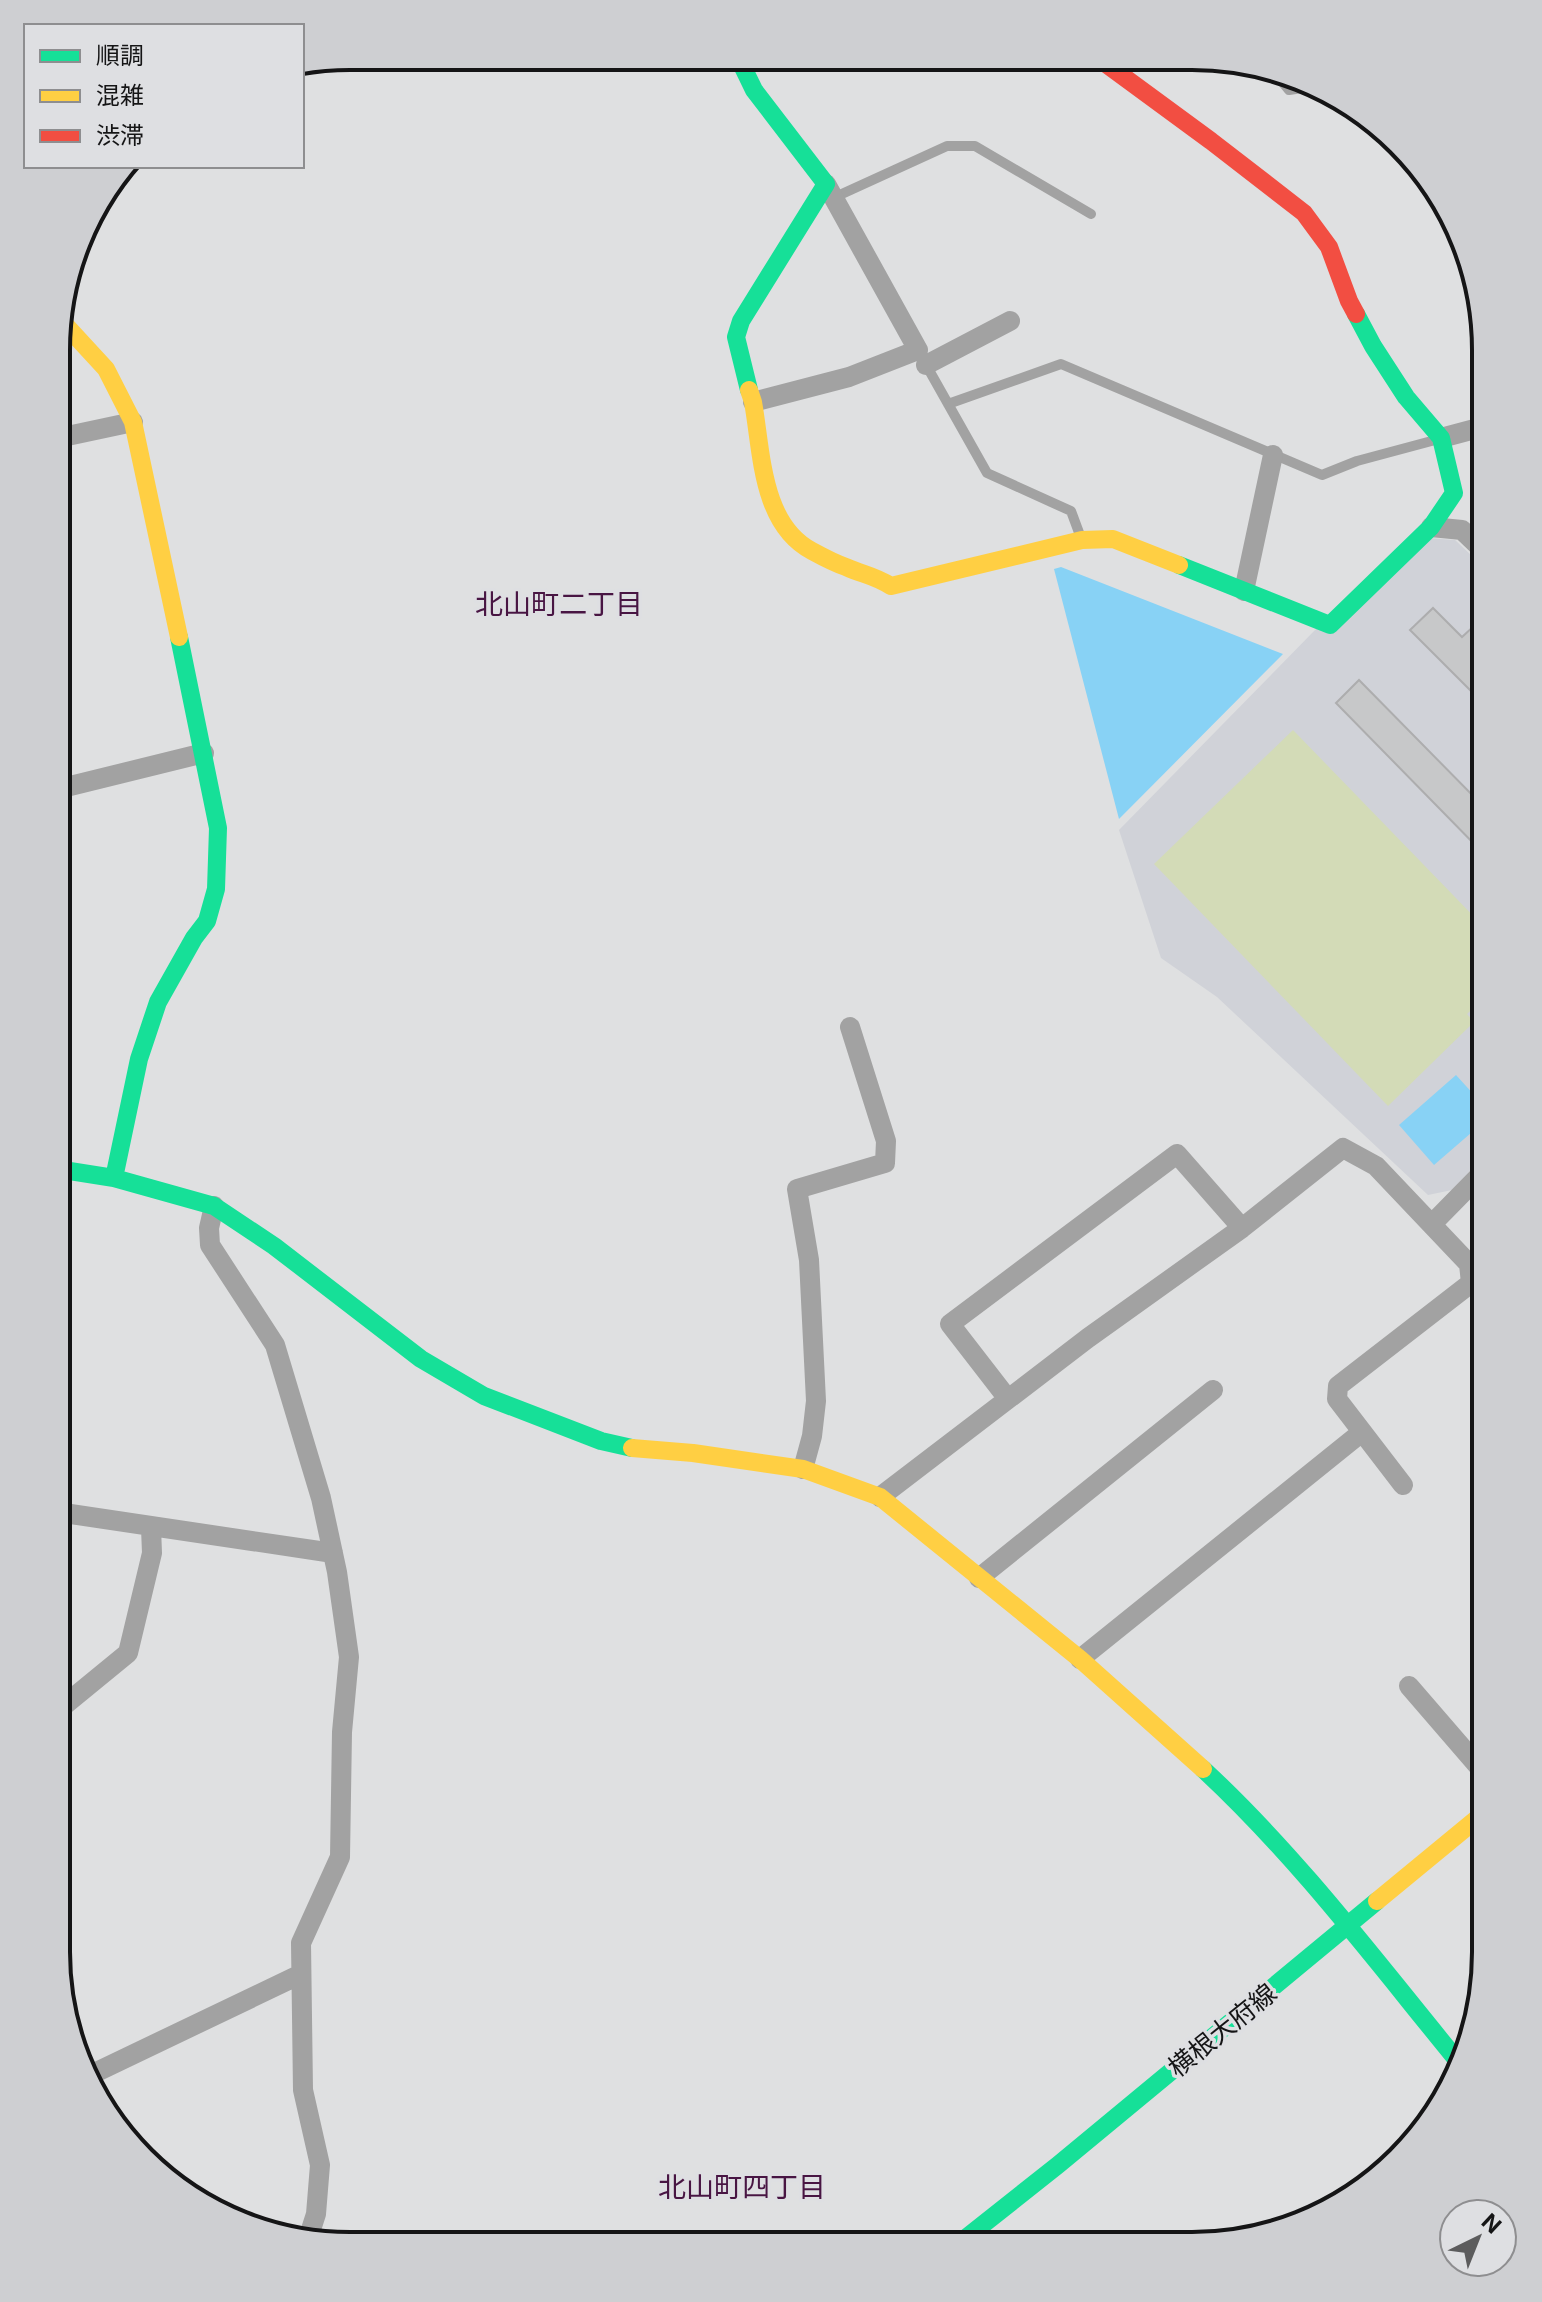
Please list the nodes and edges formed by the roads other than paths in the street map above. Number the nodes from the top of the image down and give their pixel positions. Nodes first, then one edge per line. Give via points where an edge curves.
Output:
1 (1114, 70) edge
2 (745, 71) edge
3 (830, 191) junction
4 (1091, 214) dead end
5 (1010, 321) dead end
6 (71, 331) edge
7 (922, 358) junction
8 (753, 402) junction
9 (948, 404) junction
10 (133, 422) junction
11 (1472, 430) edge
12 (70, 435) edge
13 (1441, 438) junction
14 (1273, 455) junction
15 (1431, 527) junction
16 (1472, 539) edge
17 (1082, 540) junction
18 (1244, 591) junction
19 (204, 753) junction
20 (70, 786) edge
21 (850, 1027) dead end
22 (70, 1171) edge
23 (114, 1178) junction
24 (1471, 1184) edge
25 (214, 1206) junction
26 (1432, 1224) junction
27 (1242, 1228) junction
28 (1213, 1390) dead end
29 (1008, 1399) junction
30 (1362, 1432) junction
31 (803, 1469) junction
32 (1403, 1485) dead end
33 (880, 1497) junction
34 (70, 1514) edge
35 (151, 1528) junction
36 (333, 1553) junction
37 (979, 1578) junction
38 (1080, 1659) junction
39 (1409, 1686) dead end
40 (70, 1701) edge
41 (1471, 1758) edge
42 (1471, 1824) edge
43 (1348, 1926) junction
44 (301, 1974) junction
45 (1453, 2055) edge
46 (97, 2072) edge
47 (311, 2230) edge
48 (973, 2232) edge

1 - 13 street via 1304,213 1329,247 1373,346
2 - 3 street
3 - 4 lane via 947,146 975,146
3 - 7 street
3 - 8 street via 741,321 736,337
5 - 7 street
6 - 10 street via 106,369
7 - 8 street
7 - 9 lane
8 - 17 street via 769,496 783,525 808,549 847,568 891,586
9 - 14 lane via 1061,364
9 - 17 lane via 987,473 1071,511
10 - 12 street
10 - 19 street
11 - 13 street
13 - 14 lane via 1322,475
13 - 15 street via 1454,493
14 - 18 street
15 - 16 street via 1462,530
15 - 18 street via 1330,625
17 - 18 street via 1113,539
19 - 20 street
19 - 23 street via 218,828 216,889 207,921 158,1002 139,1059
21 - 31 street via 886,1141 885,1163 797,1189 809,1260 816,1401
22 - 23 street
23 - 25 street
24 - 26 street
25 - 31 street via 421,1359 484,1396 629,1448
25 - 36 street via 210,1245 275,1345
26 - 27 street via 1376,1166 1343,1148
26 - 30 street via 1469,1264 1471,1283 1338,1386 1337,1399
27 - 29 street
27 - 29 street via 1177,1154 950,1324
28 - 37 street
29 - 33 street
30 - 32 street
30 - 38 street
31 - 33 street
33 - 37 street
34 - 35 street
35 - 36 street
35 - 40 street via 152,1553 128,1653
36 - 44 street via 349,1657 340,1857 301,1943
37 - 38 street
38 - 43 street via 1230,1794
39 - 41 street
42 - 43 street, 横根大府線
43 - 45 street
43 - 48 street, 横根大府線
44 - 46 street
44 - 47 street via 303,2090 320,2165

